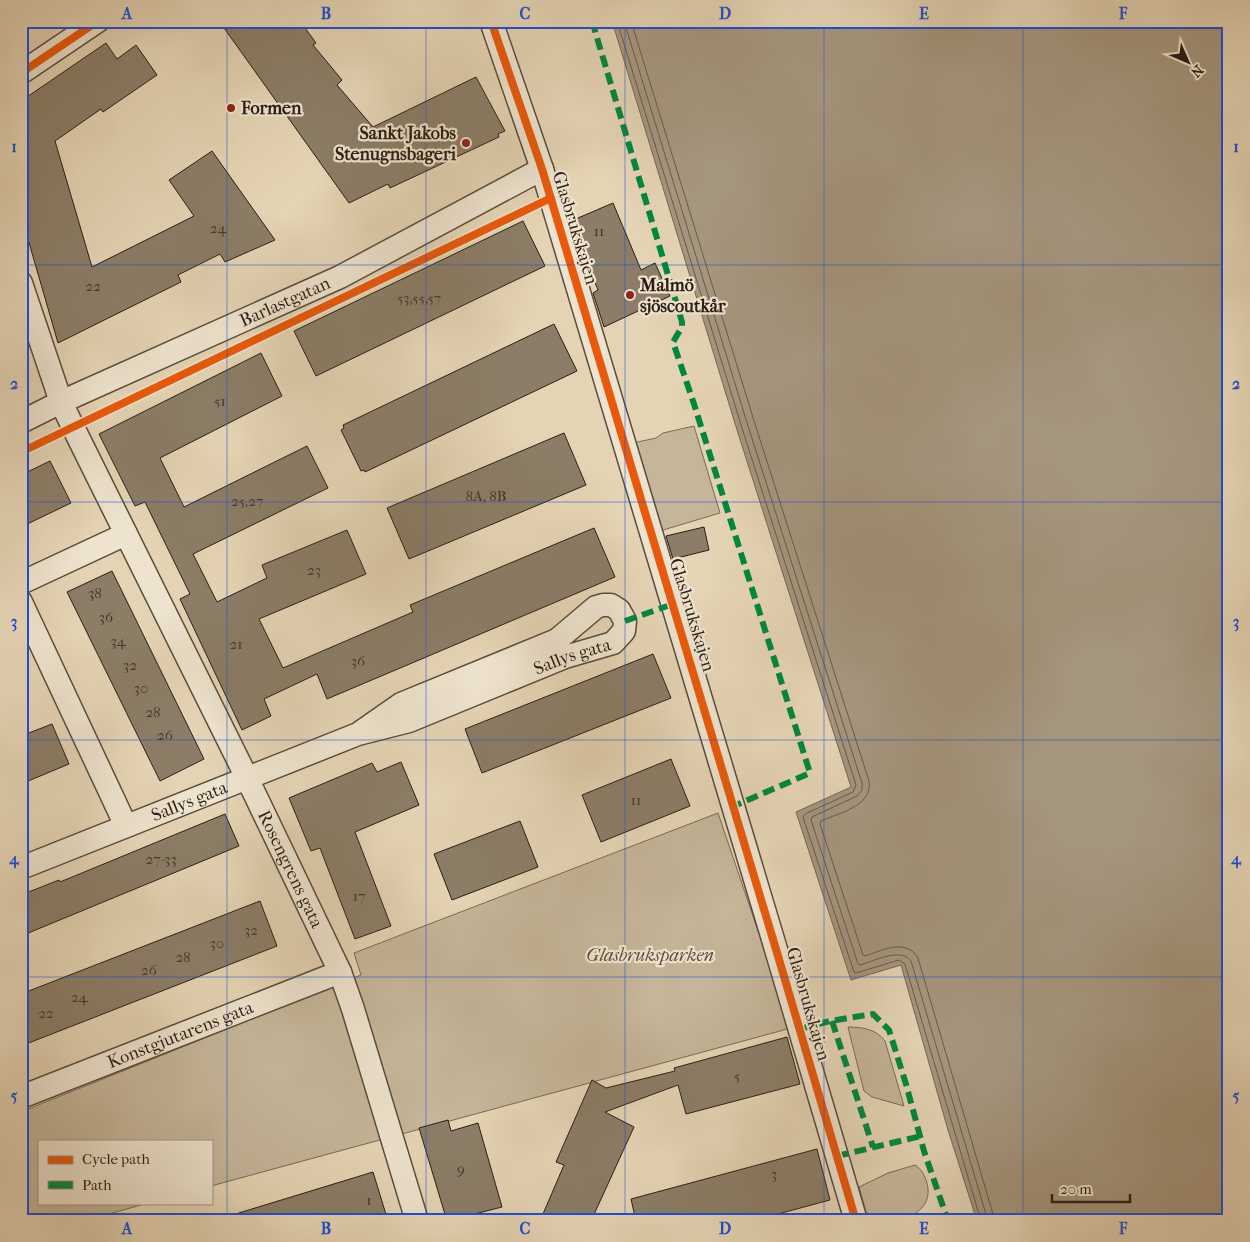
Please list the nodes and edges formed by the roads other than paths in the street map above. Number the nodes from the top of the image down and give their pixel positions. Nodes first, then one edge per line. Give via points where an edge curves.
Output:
1 (98, 21) edge
2 (491, 21) edge
3 (21, 73) edge
4 (542, 169) junction
5 (21, 283) edge
6 (61, 402) junction
7 (21, 422) edge
8 (126, 534) junction
9 (21, 583) edge
10 (21, 602) edge
11 (358, 734) junction
12 (247, 778) junction
13 (126, 826) junction
14 (21, 868) edge
15 (340, 972) junction
16 (21, 1098) edge
17 (417, 1221) edge
18 (856, 1221) edge

1 - 3 street
2 - 4 street, Glasbrukskajen
4 - 6 street, Barlastgatan via 340,276
4 - 18 street, Glasbrukskajen
5 - 6 street, Rosengrens gata
6 - 7 street, Barlastgatan
6 - 8 street, Rosengrens gata
8 - 9 street
8 - 12 street, Rosengrens gata
10 - 13 street
11 - 11 street, Sallys gata via 409,721 565,657 613,643 624,631 625,621 619,610 611,605 596,607 557,640 401,704
11 - 12 street, Sallys gata
12 - 13 street, Sallys gata
12 - 15 street, Rosengrens gata
13 - 14 street, Sallys gata
15 - 16 street, Konstgjutarens gata
15 - 17 street, Rosengrens gata

